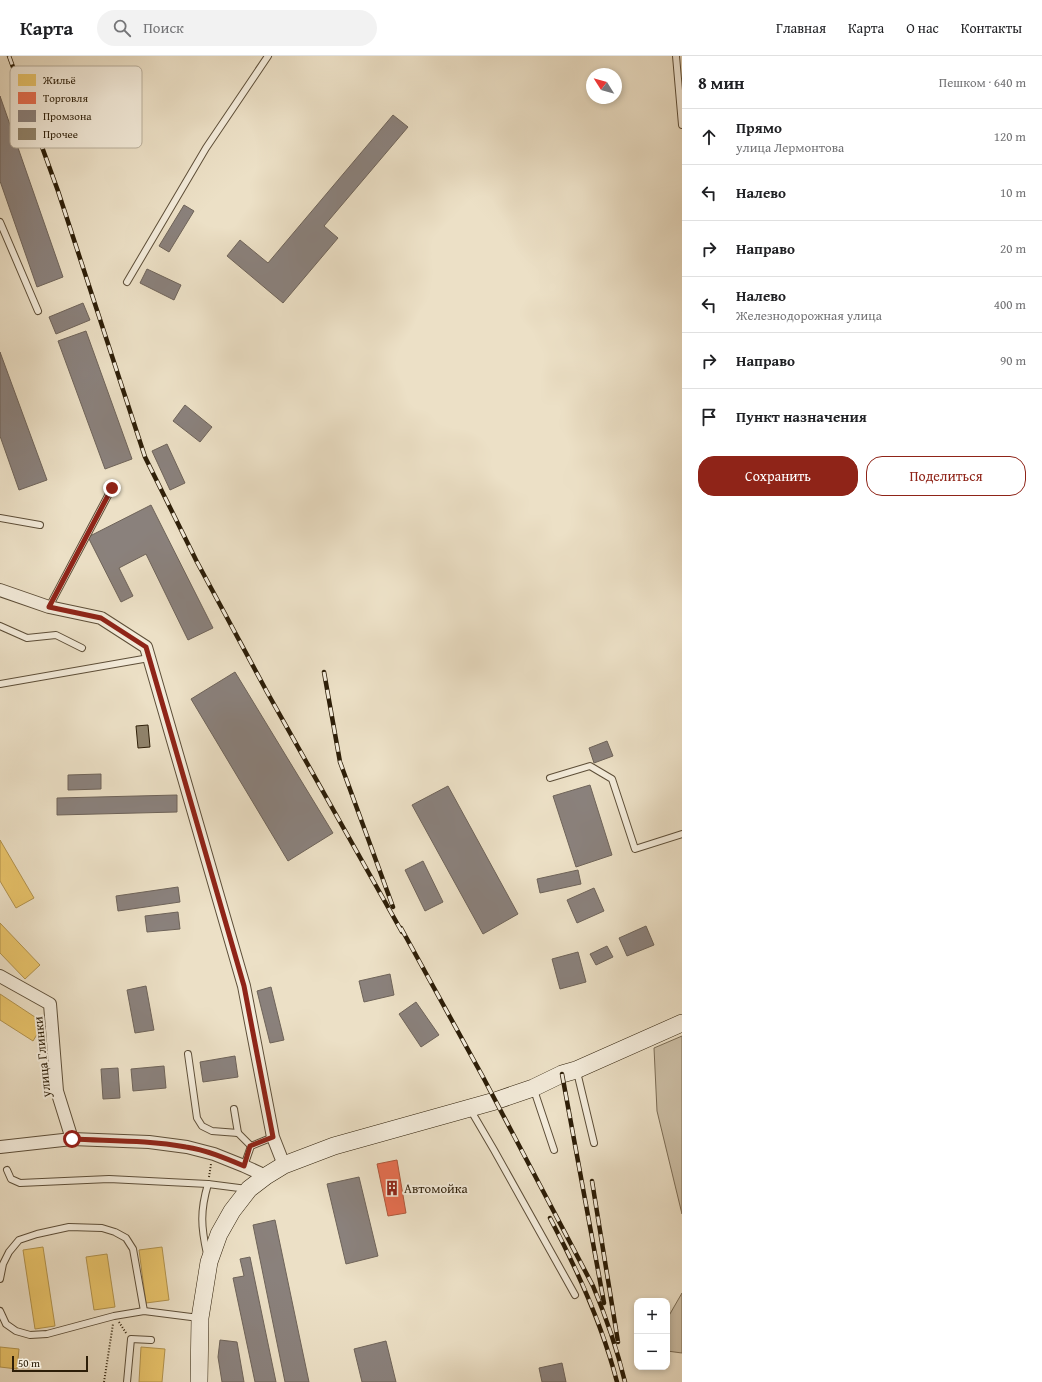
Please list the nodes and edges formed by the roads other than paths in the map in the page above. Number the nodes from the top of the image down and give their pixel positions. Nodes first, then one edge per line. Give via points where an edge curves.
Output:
1 (268, 56) edge
2 (676, 56) edge
3 (682, 124) edge
4 (0, 222) edge
5 (127, 282) dead end
6 (38, 311) dead end
7 (112, 488) dead end
8 (0, 518) edge
9 (40, 525) dead end
10 (0, 590) edge
11 (49, 607) junction
12 (0, 626) edge
13 (82, 648) dead end
14 (149, 658) junction
15 (0, 684) edge
16 (550, 778) dead end
17 (682, 834) edge
18 (0, 976) edge
19 (682, 1023) edge
20 (188, 1054) dead end
21 (576, 1070) junction
22 (533, 1088) junction
23 (469, 1108) junction
24 (234, 1109) dead end
25 (238, 1133) junction
26 (273, 1137) junction
27 (72, 1139) junction
28 (594, 1143) dead end
29 (250, 1146) junction
30 (0, 1147) edge
31 (554, 1150) dead end
32 (244, 1166) junction
33 (284, 1166) junction
34 (7, 1170) dead end
35 (266, 1176) junction
36 (208, 1184) junction
37 (249, 1189) junction
38 (209, 1262) junction
39 (0, 1279) edge
40 (575, 1295) dead end
41 (144, 1310) junction
42 (0, 1311) edge
43 (200, 1318) junction
44 (152, 1340) dead end
45 (127, 1382) edge
46 (199, 1382) edge

1 - 5 lane via 206,148
2 - 3 lane
4 - 6 lane
7 - 11 lane
8 - 9 lane
10 - 11 street
11 - 14 street via 101,618 146,647
12 - 13 lane via 27,638 56,635
14 - 15 lane
14 - 26 street via 244,986
16 - 17 lane via 590,766 612,779 635,849
18 - 27 street, улица Глинки via 50,1004 57,1091
19 - 21 main road
20 - 25 lane via 197,1118 202,1126 212,1131
21 - 22 main road
21 - 28 lane
22 - 23 main road
22 - 31 lane
23 - 33 main road via 334,1146
23 - 40 lane
24 - 25 lane
25 - 29 lane
26 - 29 lane
26 - 33 street
27 - 30 street
27 - 32 street via 149,1142 187,1147
29 - 32 lane
32 - 35 street
33 - 35 main road
34 - 36 lane via 11,1179 20,1182 109,1179
35 - 37 main road
36 - 37 lane
36 - 38 lane via 201,1219
37 - 38 main road via 219,1234
38 - 43 main road
39 - 41 lane via 3,1264 19,1240 70,1228 102,1228 126,1238 133,1249
41 - 42 lane via 47,1334 30,1335 16,1331 6,1324
41 - 43 lane
43 - 46 main road
44 - 45 lane via 131,1339

